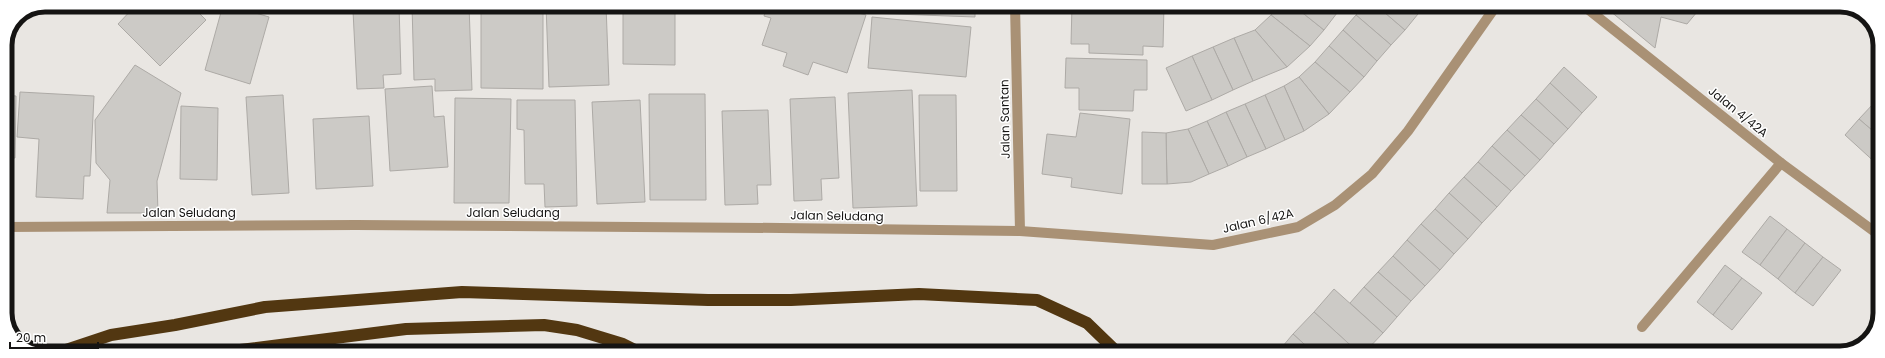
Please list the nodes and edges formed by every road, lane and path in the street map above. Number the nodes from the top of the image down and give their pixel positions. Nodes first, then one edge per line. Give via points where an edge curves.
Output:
1 (1015, 12) edge
2 (1492, 12) edge
3 (1592, 12) edge
4 (1781, 163) junction
5 (12, 227) edge
6 (1020, 231) junction
7 (1873, 231) edge
8 (1642, 327) dead end
9 (78, 346) edge
10 (271, 346) edge
11 (628, 346) edge
12 (1111, 346) edge

1 - 6 street, Jalan Santan
2 - 6 street, Jalan 6/42A via 1408,131 1372,174 1334,205 1298,227 1212,246
3 - 4 street, Jalan 4/42A
4 - 7 street, Jalan 4/42A
4 - 8 street
5 - 6 street, Jalan Seludang via 356,225
9 - 12 highway via 111,335 265,307 462,292 708,300 791,300 918,294 1037,300 1087,323
10 - 11 highway via 406,329 544,325 577,330

